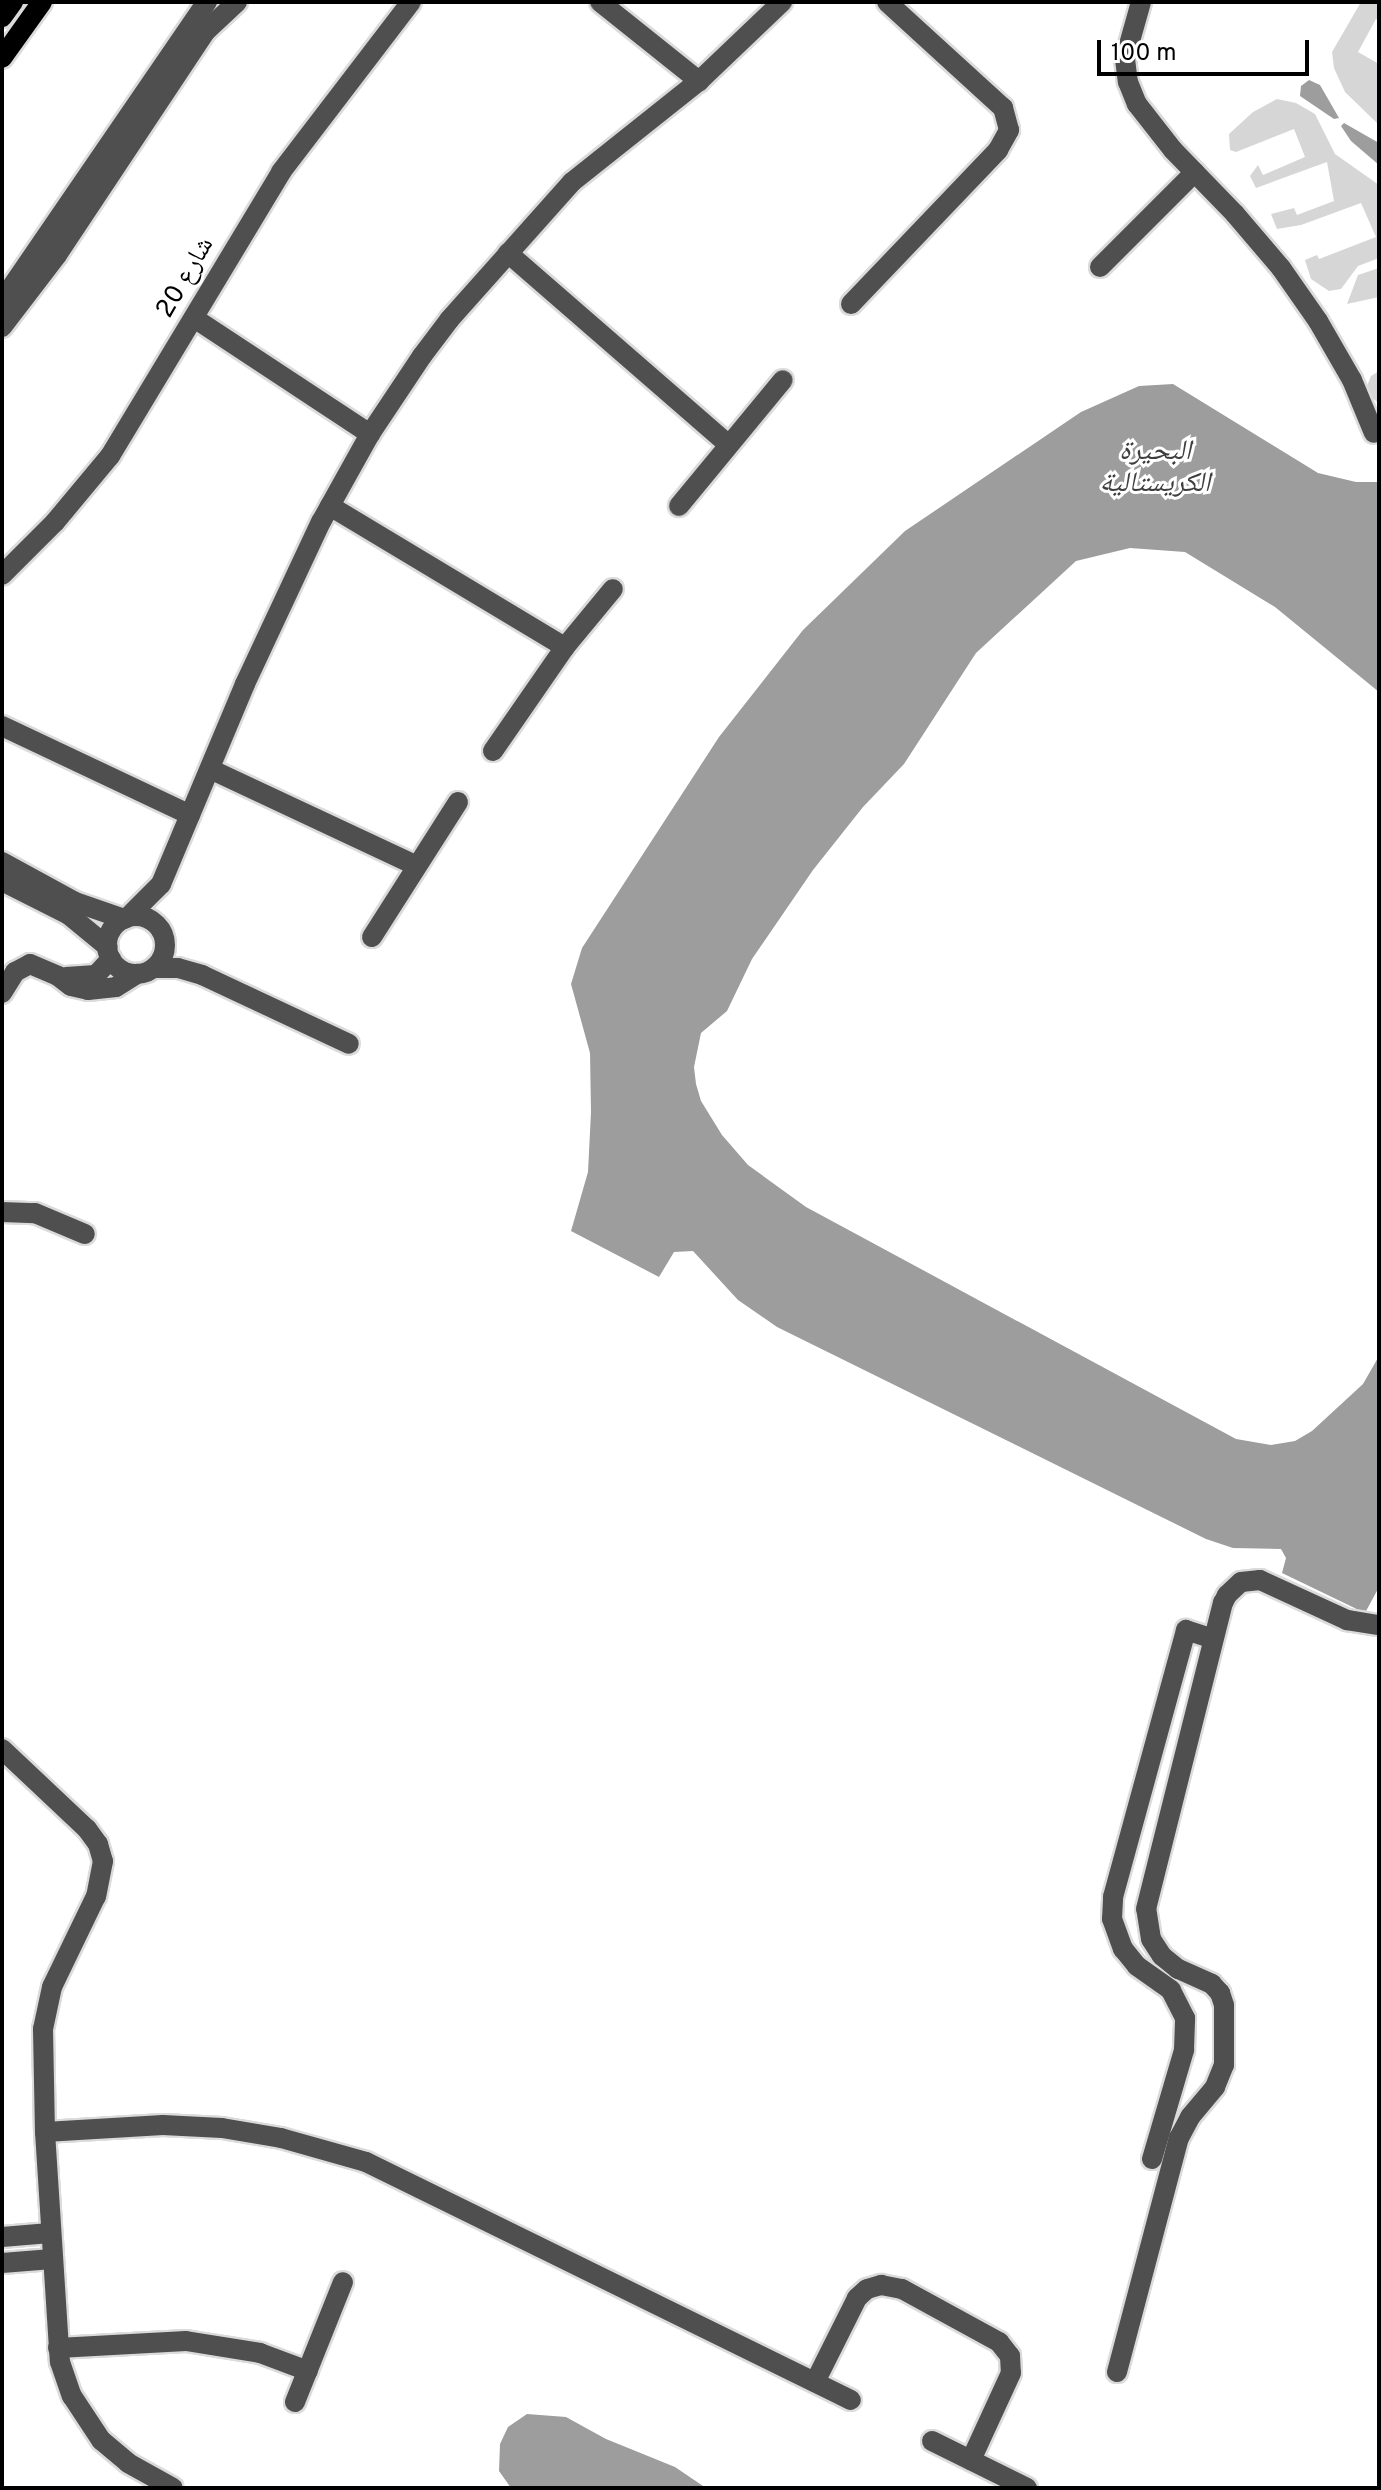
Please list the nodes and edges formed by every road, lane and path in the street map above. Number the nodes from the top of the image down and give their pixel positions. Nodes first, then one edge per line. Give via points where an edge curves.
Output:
1 (13, 2) edge
2 (42, 2) edge
3 (207, 2) edge
4 (237, 2) edge
5 (411, 2) edge
6 (600, 2) edge
7 (782, 2) edge
8 (887, 2) edge
9 (1152, 2) edge
10 (1139, 10) edge
11 (2, 17) edge
12 (2, 58) edge
13 (699, 81) junction
14 (1195, 172) junction
15 (508, 253) junction
16 (1100, 267) dead end
17 (2, 301) edge
18 (851, 304) dead end
19 (194, 318) junction
20 (2, 327) edge
21 (783, 380) dead end
22 (1374, 433) dead end
23 (370, 434) junction
24 (728, 444) junction
25 (330, 506) junction
26 (679, 506) dead end
27 (2, 575) edge
28 (613, 589) dead end
29 (565, 647) junction
30 (2, 726) edge
31 (493, 751) dead end
32 (210, 769) junction
33 (458, 802) dead end
34 (190, 815) junction
35 (2, 862) edge
36 (415, 865) junction
37 (2, 881) edge
38 (161, 884) junction
39 (126, 918) junction
40 (162, 933) junction
41 (372, 937) dead end
42 (109, 953) junction
43 (146, 971) junction
44 (202, 975) junction
45 (58, 976) junction
46 (2, 993) edge
47 (349, 1044) dead end
48 (2, 1212) edge
49 (85, 1234) dead end
50 (1379, 1625) edge
51 (1213, 1639) junction
52 (2, 1749) edge
53 (45, 2132) junction
54 (1152, 2159) dead end
55 (50, 2233) junction
56 (2, 2237) edge
57 (52, 2259) junction
58 (2, 2263) edge
59 (343, 2282) dead end
60 (58, 2348) junction
61 (308, 2371) junction
62 (1117, 2372) dead end
63 (815, 2382) junction
64 (851, 2400) dead end
65 (295, 2402) dead end
66 (932, 2441) dead end
67 (971, 2460) junction
68 (173, 2488) edge
69 (1027, 2488) edge

1 - 11 main road
2 - 12 main road
3 - 17 street
4 - 20 street via 205,32 57,255
5 - 19 street, شارع 20 via 281,172
6 - 13 street
7 - 13 street
8 - 18 street via 1003,108 1009,130 998,150
9 - 10 street
10 - 14 street via 1125,59 1132,93
13 - 15 street via 572,182
14 - 16 street
14 - 22 street via 1281,268 1318,321 1359,394
15 - 23 street via 450,319
15 - 24 street
19 - 23 street
19 - 27 street, شارع 20 via 110,456
21 - 24 street
23 - 25 street
24 - 26 street
25 - 29 street
25 - 32 street
28 - 29 street
29 - 31 street
30 - 34 street
32 - 34 street
32 - 36 street
33 - 36 street
34 - 38 street
35 - 39 street via 75,902
36 - 41 street
37 - 42 street via 69,915
38 - 39 street
38 - 40 street
39 - 40 street via 141,917
39 - 42 street via 111,930
40 - 43 street via 163,955
40 - 44 street
42 - 43 street via 125,972
42 - 45 street via 96,975
43 - 44 street via 178,968
43 - 45 street via 97,991 71,986
44 - 47 street
45 - 46 street via 36,965 24,966
48 - 49 street via 35,1213
50 - 51 street via 1347,1620 1250,1579 1227,1595
51 - 54 street via 1186,1630 1113,1897 1112,1919 1123,1949 1171,1990 1185,2018 1184,2050
51 - 62 street via 1147,1919 1162,1956 1220,1993 1224,2065 1179,2138
52 - 53 street via 87,1829 103,1861 96,1896 48,2001 42,2046
53 - 55 street
53 - 63 street via 222,2128 366,2162
55 - 56 street
55 - 57 street
57 - 58 street
57 - 60 street
59 - 61 street
60 - 61 street via 186,2341 260,2353
60 - 68 street via 68,2387 90,2426 128,2463
61 - 65 street
63 - 64 street
63 - 67 street via 857,2298 881,2285 902,2289 999,2342 1010,2356 1011,2373
66 - 67 street
67 - 69 street

